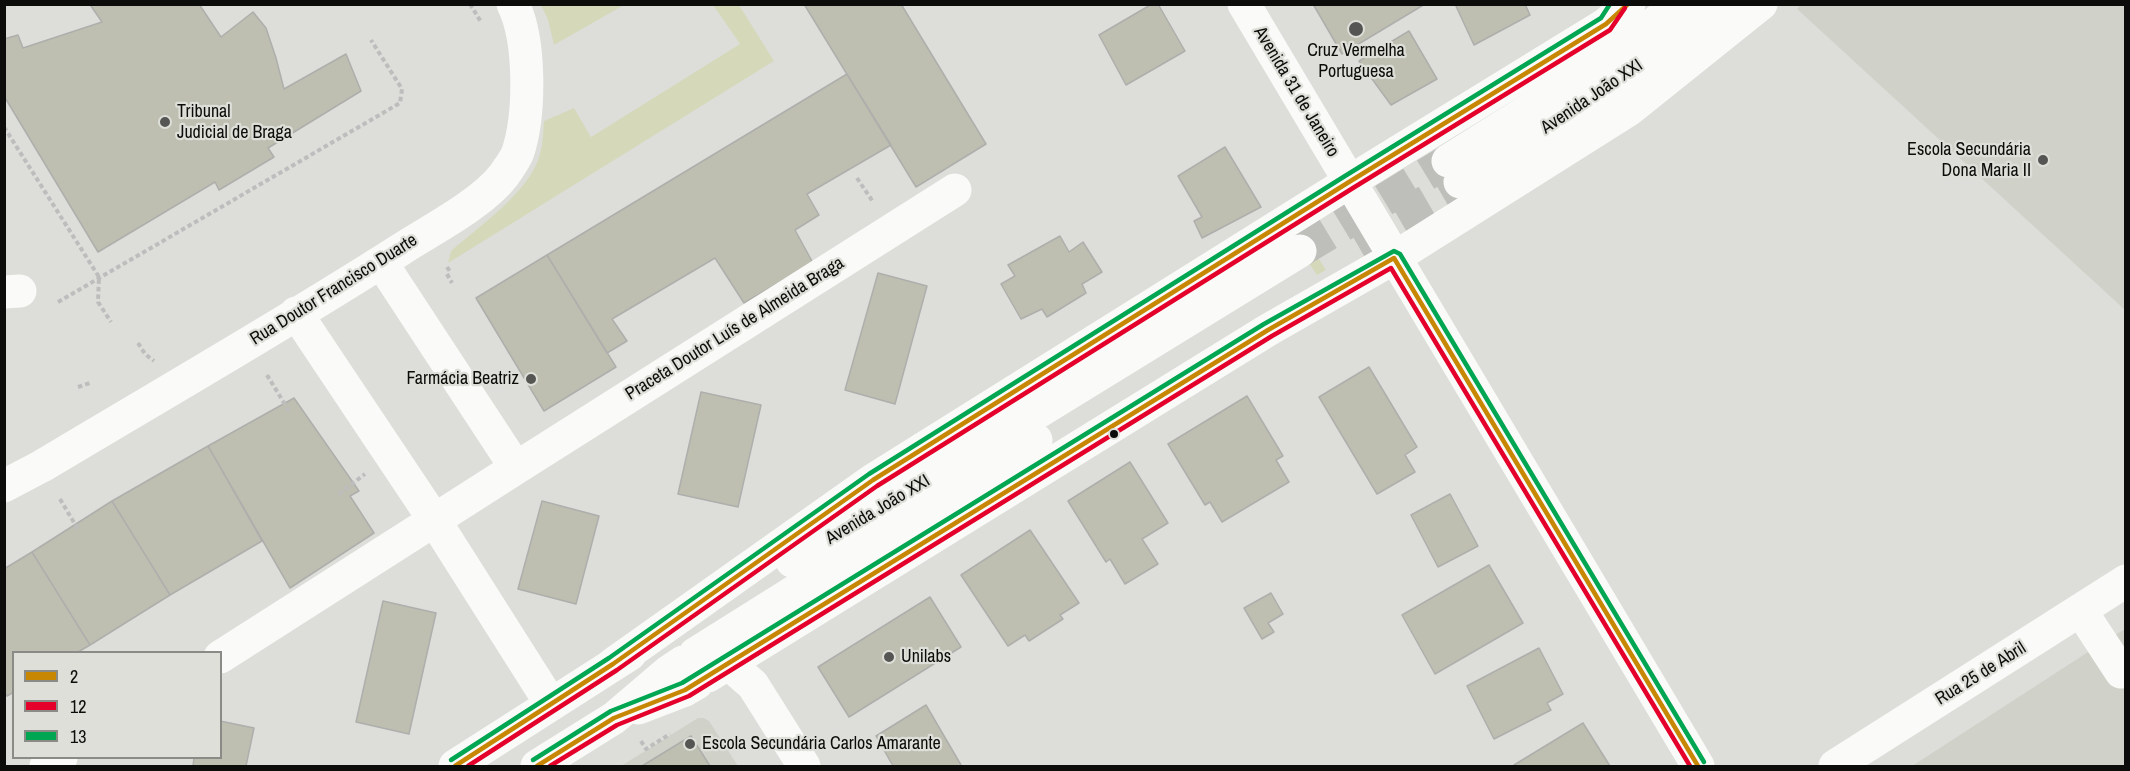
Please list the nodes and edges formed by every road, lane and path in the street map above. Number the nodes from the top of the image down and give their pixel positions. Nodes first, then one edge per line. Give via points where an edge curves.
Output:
1 (513, 4) edge
2 (1244, 4) edge
3 (1678, 4) edge
4 (1718, 4) edge
5 (1761, 4) edge
6 (1618, 11) edge
7 (371, 40) dead end
8 (4, 127) edge
9 (1349, 182) junction
10 (955, 190) dead end
11 (1394, 258) junction
12 (381, 262) junction
13 (447, 267) dead end
14 (99, 277) junction
15 (452, 283) dead end
16 (58, 302) dead end
17 (296, 313) junction
18 (111, 322) dead end
19 (267, 375) dead end
20 (90, 383) dead end
21 (78, 387) dead end
22 (290, 411) dead end
23 (516, 468) junction
24 (366, 473) dead end
25 (4, 486) edge
26 (339, 494) dead end
27 (60, 499) dead end
28 (435, 521) junction
29 (79, 531) dead end
30 (2126, 581) edge
31 (2081, 611) junction
32 (222, 656) edge
33 (613, 664) junction
34 (702, 668) junction
35 (2121, 672) dead end
36 (551, 704) junction
37 (455, 766) edge
38 (537, 766) edge
39 (804, 766) edge
40 (1698, 766) edge
41 (1835, 766) edge

1 - 12 main road, Rua Doutor Francisco Duarte via 522,29 527,78 517,153 503,177 476,201
2 - 9 main road, Avenida 31 de Janeiro
3 - 4 main road, Avenida João XXI via 1609,60 1454,172 1616,85
5 - 11 main road via 1630,109
6 - 9 main road
7 - 14 path via 402,89 400,104
8 - 14 path
9 - 11 main road, Avenida 31 de Janeiro
9 - 33 main road via 873,480
10 - 23 main road, Praceta Doutor Luís de Almeida Braga
11 - 34 main road
11 - 40 main road, Avenida 31 de Janeiro
12 - 17 main road, Rua Doutor Francisco Duarte
12 - 23 main road
13 - 15 path
14 - 16 path
14 - 18 path via 98,302
17 - 25 main road, Rua Doutor Francisco Duarte
17 - 28 main road
19 - 22 path
20 - 21 path
23 - 28 main road, Praceta Doutor Luís de Almeida Braga
24 - 26 path
27 - 29 path
28 - 32 main road, Praceta Doutor Luís de Almeida Braga
28 - 36 main road
30 - 31 main road, Rua 25 de Abril
31 - 35 main road
31 - 41 main road, Rua 25 de Abril
33 - 34 main road, Avenida João XXI via 1305,260
33 - 36 main road, Avenida João XXI
34 - 38 main road via 685,690 614,718
34 - 39 main road via 753,685
36 - 37 main road, Avenida João XXI

